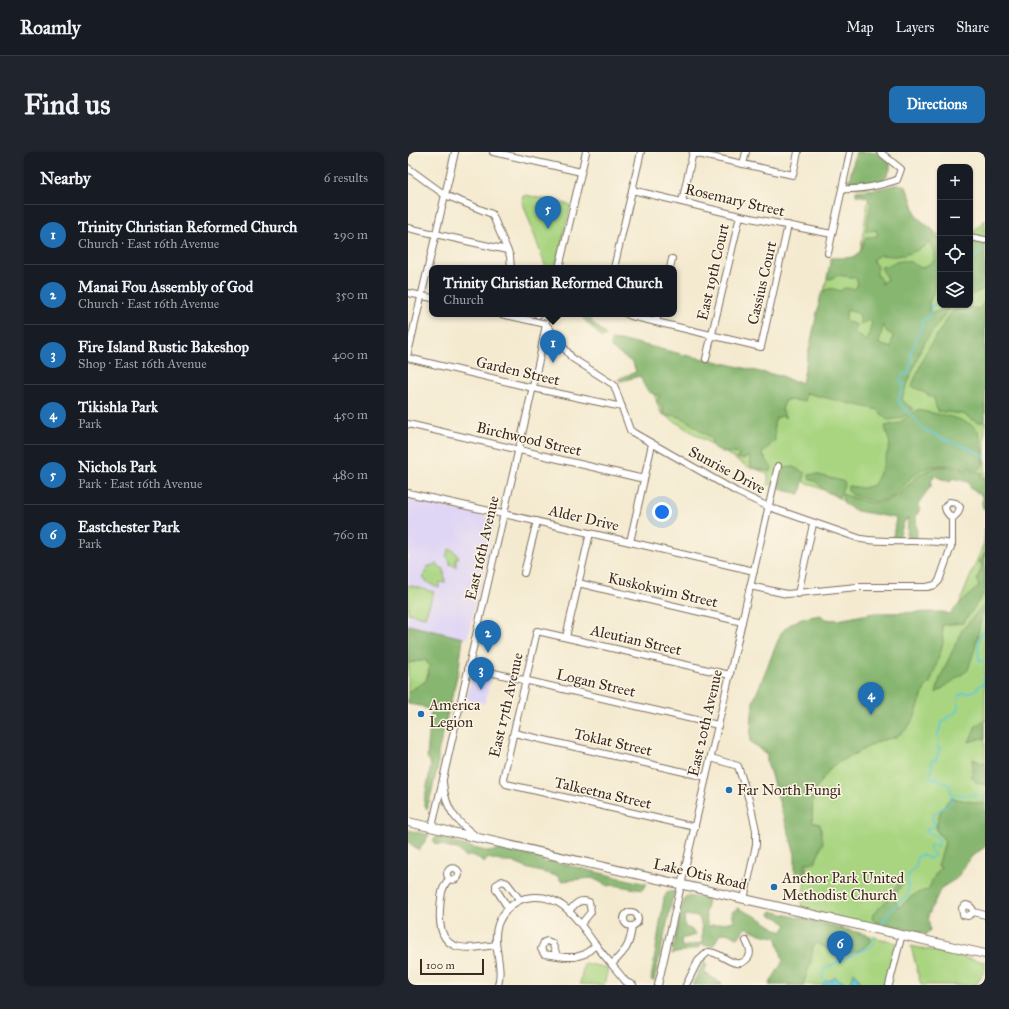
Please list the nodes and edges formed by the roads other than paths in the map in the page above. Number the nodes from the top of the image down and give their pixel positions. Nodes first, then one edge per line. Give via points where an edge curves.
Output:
1 (455, 152) edge
2 (493, 152) edge
3 (586, 152) edge
4 (641, 152) edge
5 (693, 152) edge
6 (746, 152) edge
7 (798, 152) edge
8 (850, 152) edge
9 (880, 152) edge
10 (743, 164) junction
11 (408, 168) edge
12 (581, 172) junction
13 (842, 189) junction
14 (632, 190) junction
15 (445, 195) junction
16 (682, 202) junction
17 (740, 216) junction
18 (788, 225) junction
19 (408, 228) edge
20 (436, 234) junction
21 (832, 234) junction
22 (973, 238) edge
23 (985, 240) edge
24 (507, 250) junction
25 (828, 253) dead end
26 (672, 259) dead end
27 (511, 265) edge
28 (560, 265) edge
29 (615, 265) edge
30 (671, 265) edge
31 (408, 292) edge
32 (421, 296) junction
33 (429, 297) edge
34 (514, 317) edge
35 (638, 317) edge
36 (657, 317) edge
37 (656, 322) junction
38 (546, 324) junction
39 (712, 335) junction
40 (408, 353) edge
41 (408, 358) edge
42 (706, 359) dead end
43 (532, 388) junction
44 (622, 407) junction
45 (408, 424) edge
46 (652, 444) junction
47 (518, 450) junction
48 (778, 466) dead end
49 (644, 479) junction
50 (408, 493) edge
51 (769, 508) junction
52 (503, 514) junction
53 (952, 519) dead end
54 (537, 521) junction
55 (813, 524) junction
56 (590, 533) junction
57 (630, 542) junction
58 (952, 544) junction
59 (754, 571) junction
60 (524, 573) dead end
61 (578, 583) junction
62 (750, 586) junction
63 (798, 594) junction
64 (742, 622) junction
65 (537, 631) joint
66 (566, 638) junction
67 (468, 668) junction
68 (730, 675) junction
69 (526, 680) junction
70 (718, 724) junction
71 (514, 732) junction
72 (711, 758) junction
73 (706, 776) junction
74 (443, 778) junction
75 (506, 784) joint
76 (408, 822) edge
77 (432, 827) junction
78 (695, 827) junction
79 (478, 838) junction
80 (449, 879) dead end
81 (682, 885) junction
82 (744, 899) junction
83 (520, 900) junction
84 (508, 908) junction
85 (569, 911) junction
86 (974, 912) dead end
87 (985, 915) edge
88 (581, 924) junction
89 (632, 926) dead end
90 (902, 934) junction
91 (746, 941) dead end
92 (496, 944) junction
93 (596, 945) junction
94 (985, 953) edge
95 (557, 955) dead end
96 (612, 964) junction
97 (498, 985) edge
98 (633, 985) edge
99 (658, 985) edge
100 (686, 985) edge
101 (889, 985) edge

1 - 15 street
2 - 12 street
3 - 12 street
4 - 14 street
5 - 10 street
5 - 16 street
6 - 10 street
7 - 10 street via 792,175
8 - 13 street
9 - 13 street via 901,169 898,180 856,190
11 - 15 street
12 - 28 street
13 - 21 street
14 - 16 street, Rosemary Street
14 - 29 street
15 - 20 street
15 - 24 street via 492,214
16 - 17 street, Rosemary Street
17 - 18 street, Rosemary Street
17 - 39 street, East 19th Court
18 - 21 street, Rosemary Street
18 - 39 street, Cassius Court via 761,347
19 - 20 street
20 - 24 street
20 - 32 street
21 - 25 street
22 - 23 street
24 - 27 street
26 - 30 street
31 - 32 street
32 - 33 street
32 - 40 street
34 - 38 street
35 - 37 street
36 - 37 street
37 - 39 street
38 - 43 street, East 16th Avenue
38 - 44 street, Sunrise Drive via 572,358 614,385
39 - 42 street, East 19th Court
41 - 43 street, Garden Street
43 - 44 street, Garden Street
43 - 47 street, East 16th Avenue
44 - 46 street, Sunrise Drive via 630,430
45 - 47 street, Birchwood Street
46 - 49 street
46 - 51 street, Sunrise Drive
47 - 49 street, Birchwood Street
47 - 52 street, East 16th Avenue
48 - 51 street, East 20th Avenue
49 - 57 street
50 - 52 street, Alder Drive
51 - 55 street, Sunrise Drive
51 - 59 street, East 20th Avenue
52 - 54 street, Alder Drive
52 - 67 street, East 16th Avenue
53 - 58 street
54 - 56 street, Alder Drive
54 - 60 street
55 - 58 street, Sunrise Drive via 861,540
55 - 63 street
56 - 57 street, Alder Drive
56 - 61 street
57 - 59 street, Alder Drive
58 - 63 street via 939,582 935,585 857,587
59 - 62 street, East 20th Avenue
61 - 64 street, Kuskokwim Street
61 - 66 street
62 - 63 street
62 - 64 street, East 20th Avenue
64 - 68 street, East 20th Avenue
65 - 66 street, Aleutian Street
65 - 69 street, East 17th Avenue
66 - 68 street, Aleutian Street
67 - 69 street, Logan Street
67 - 74 street, East 16th Avenue
68 - 70 street, East 20th Avenue
69 - 70 street, Logan Street
69 - 71 street, East 17th Avenue
70 - 72 street, East 20th Avenue
71 - 73 street, Toklat Street
71 - 75 street, East 17th Avenue via 502,779
72 - 73 street, East 20th Avenue
72 - 82 street via 738,766 754,816 756,845
73 - 78 street, East 20th Avenue
74 - 77 street, East 16th Avenue
74 - 79 street, East 16th Avenue via 444,794 450,811
75 - 78 street, Talkeetna Street
76 - 77 main road, Lake Otis Road
77 - 79 main road, Lake Otis Road
78 - 81 street, East 20th Avenue
79 - 81 main road, Lake Otis Road
80 - 92 street via 443,887 441,896 439,920 443,935 455,946 465,949
81 - 82 main road, Lake Otis Road
81 - 99 street, East 20th Avenue
82 - 90 main road, Lake Otis Road
83 - 84 street
83 - 84 street via 507,883 499,882 496,889
83 - 85 street via 547,898 560,903
84 - 92 street via 498,925
85 - 88 street
85 - 88 street via 583,900 589,902 591,912
86 - 87 street
88 - 93 street
89 - 96 street via 629,946
90 - 94 main road, Lake Otis Road
90 - 101 street
91 - 100 street via 750,949 749,957 744,962 732,963 718,953 708,952 698,961
92 - 97 street via 500,970
93 - 95 street via 585,954 565,957
93 - 96 street
96 - 98 street via 626,982

